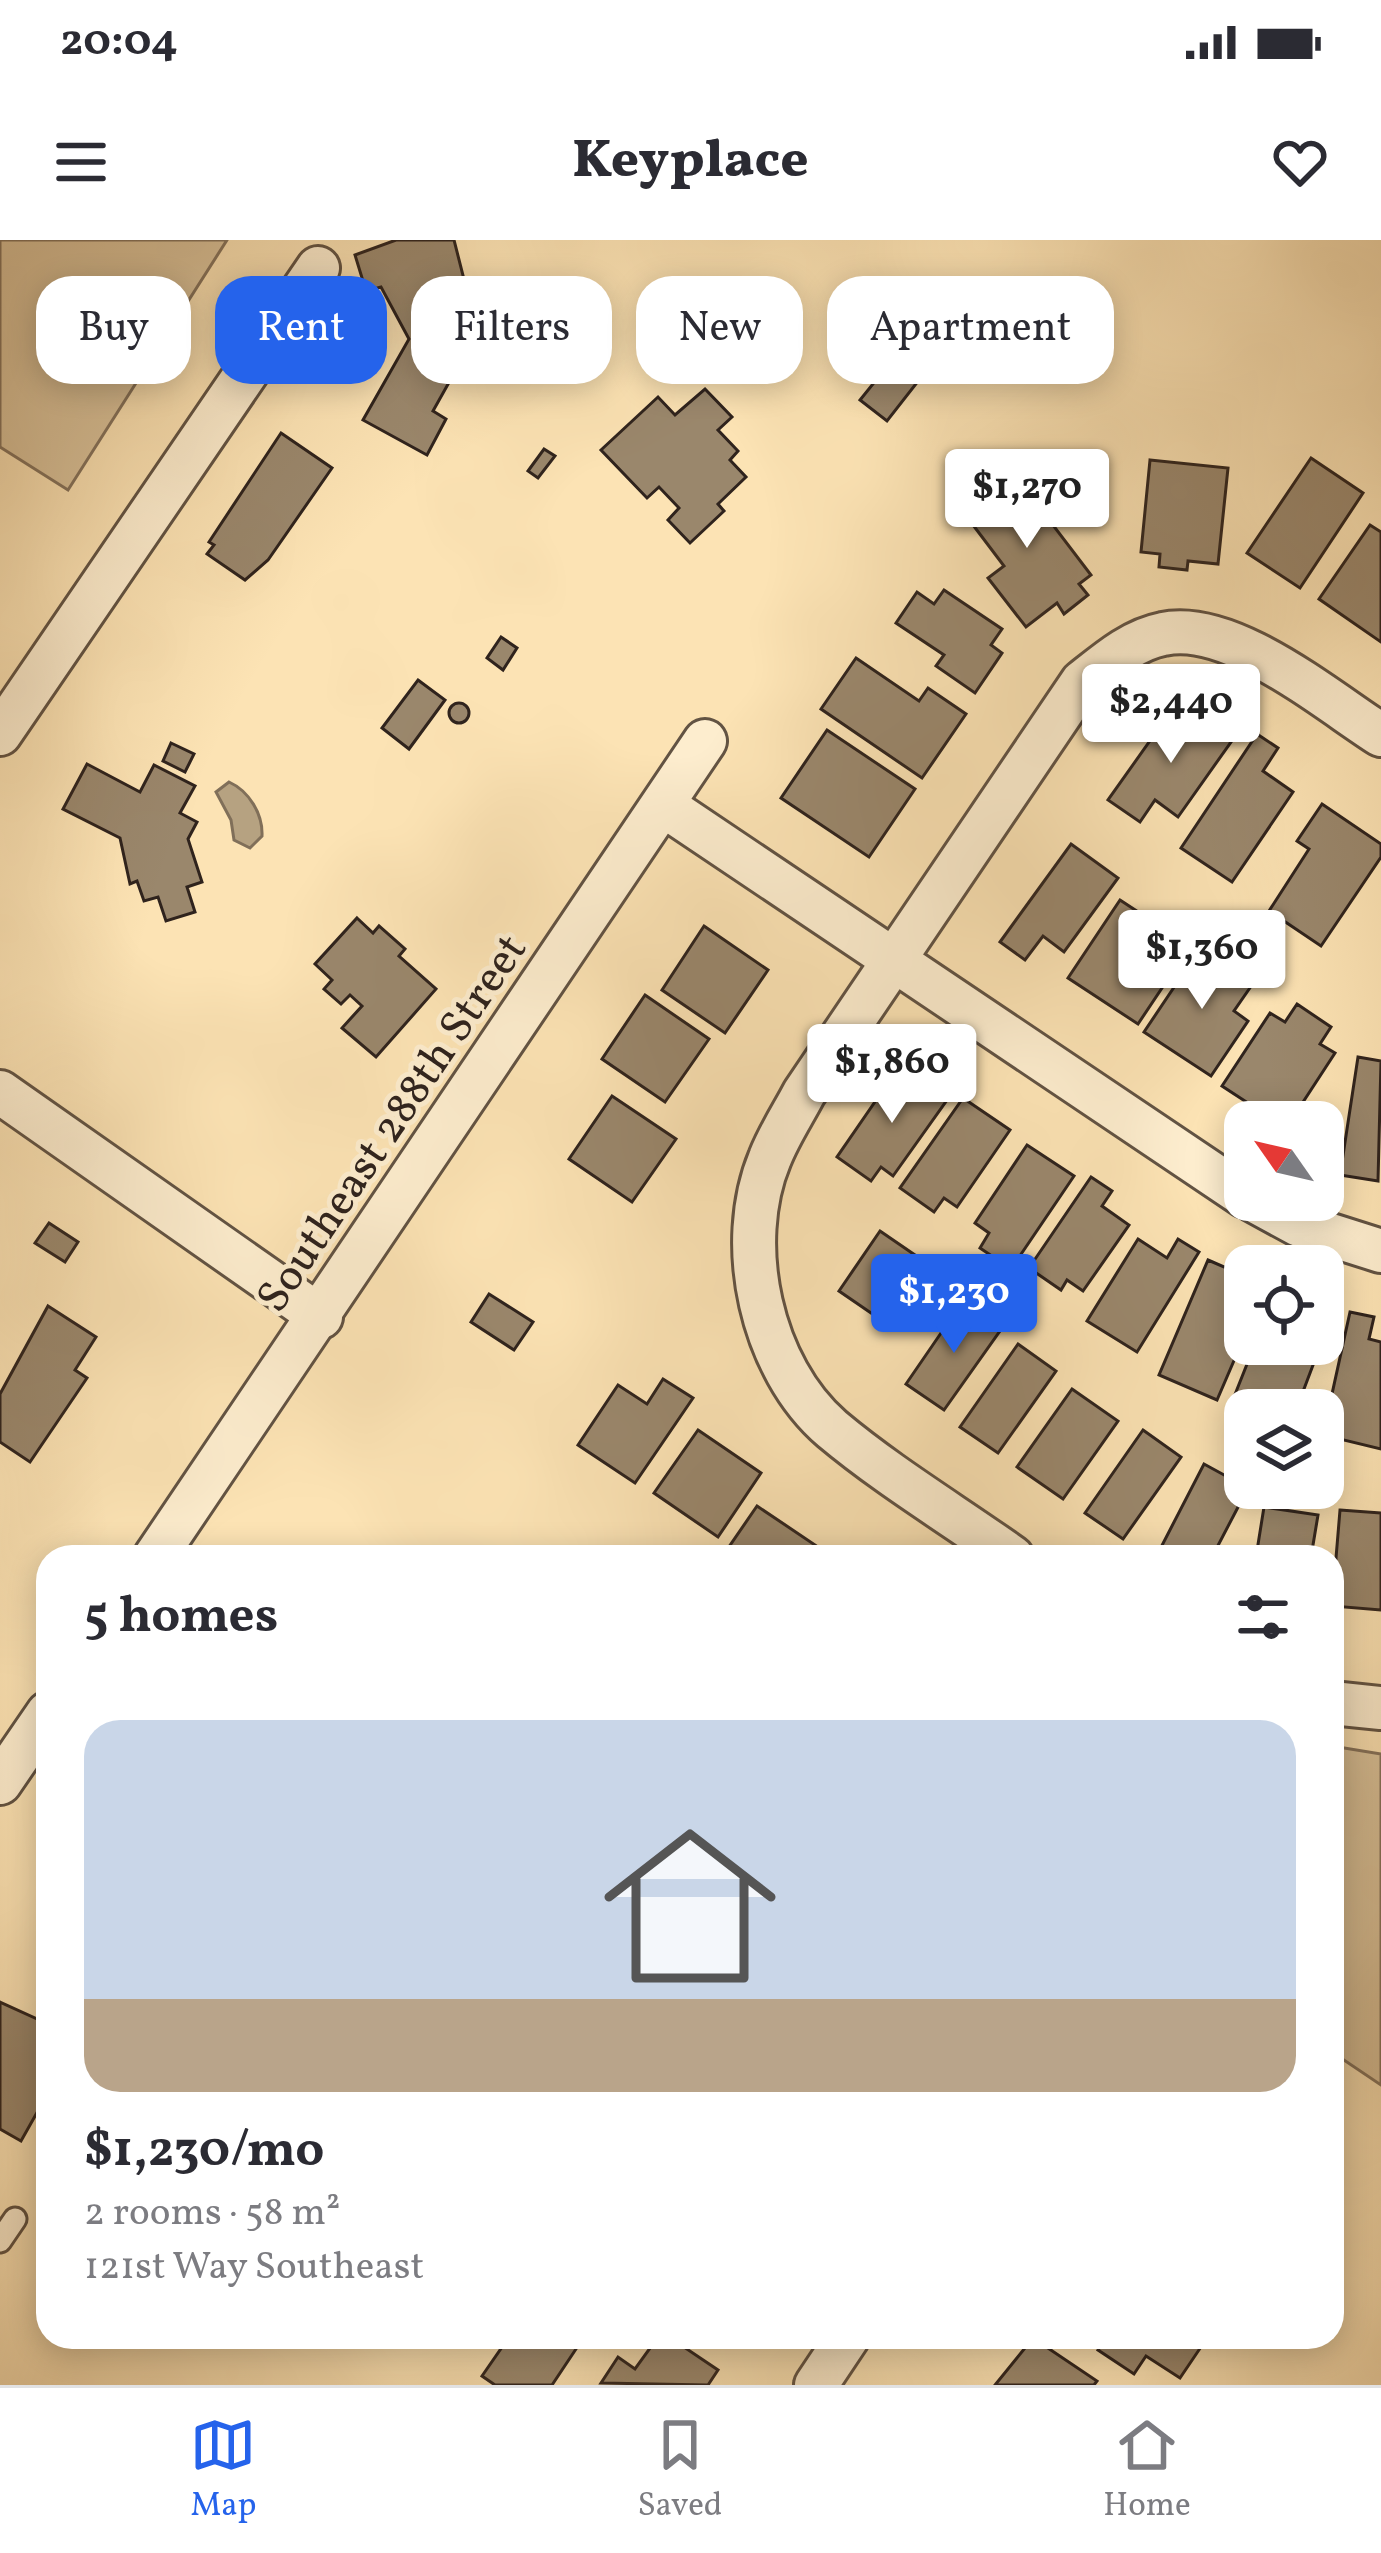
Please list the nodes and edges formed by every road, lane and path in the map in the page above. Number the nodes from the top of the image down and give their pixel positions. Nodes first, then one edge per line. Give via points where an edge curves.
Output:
1 (318, 268) dead end
2 (0, 734) edge
3 (1381, 735) edge
4 (705, 741) dead end
5 (663, 805) junction
6 (892, 960) junction
7 (0, 1092) edge
8 (1224, 1181) edge
9 (1292, 1221) edge
10 (1381, 1251) edge
11 (321, 1317) junction
12 (163, 1545) edge
13 (995, 1545) edge
14 (1344, 1704) edge
15 (1381, 1708) edge
16 (36, 1730) edge
17 (0, 1783) edge
18 (15, 2219) dead end
19 (0, 2241) edge
20 (840, 2349) edge
21 (815, 2385) edge

1 - 2 street
3 - 6 street via 1250,652 1201,632 1162,634 1119,652 1082,682
4 - 5 street, Southeast 288th Street
5 - 6 street
5 - 11 street, Southeast 288th Street
6 - 8 street
6 - 13 street via 769,1158 758,1202 760,1303 786,1371 830,1426
7 - 11 street
9 - 10 street
11 - 12 street, Southeast 288th Street
14 - 15 street
16 - 17 street
18 - 19 lane
20 - 21 street

